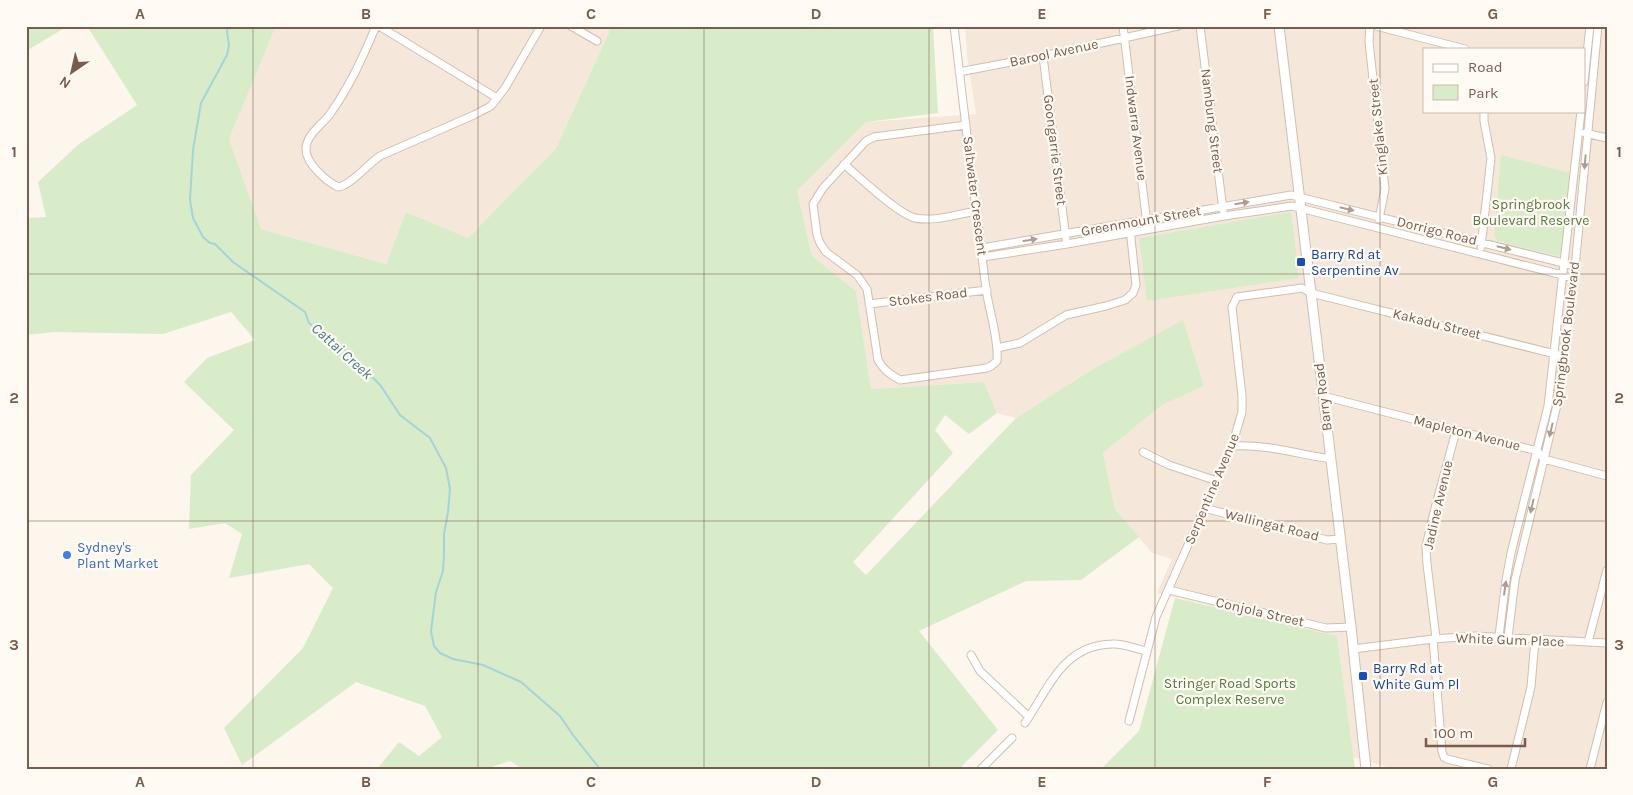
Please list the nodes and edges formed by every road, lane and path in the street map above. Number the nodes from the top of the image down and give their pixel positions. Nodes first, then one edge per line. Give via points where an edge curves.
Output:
1 (378, 26) edge
2 (541, 26) edge
3 (571, 26) edge
4 (954, 26) edge
5 (1123, 26) edge
6 (1178, 26) edge
7 (1200, 26) edge
8 (1279, 26) edge
9 (1370, 26) edge
10 (1376, 26) edge
11 (1590, 26) edge
12 (1598, 26) edge
13 (1124, 37) junction
14 (597, 41) dead end
15 (1461, 48) edge
16 (1043, 56) junction
17 (1586, 61) edge
18 (959, 72) junction
19 (1586, 78) edge
20 (1593, 80) junction
21 (498, 98) junction
22 (1484, 112) edge
23 (1582, 112) edge
24 (966, 125) junction
25 (1580, 132) junction
26 (1588, 134) junction
27 (1607, 138) edge
28 (844, 164) junction
29 (1300, 202) junction
30 (1223, 206) junction
31 (977, 211) junction
32 (1224, 216) junction
33 (1380, 217) junction
34 (1147, 219) junction
35 (1129, 223) junction
36 (1378, 227) junction
37 (1148, 229) junction
38 (1130, 232) junction
39 (1066, 234) junction
40 (1482, 243) junction
41 (1067, 244) junction
42 (982, 248) junction
43 (1479, 253) junction
44 (983, 257) junction
45 (1565, 264) junction
46 (1575, 266) junction
47 (1564, 275) junction
48 (1574, 278) junction
49 (987, 290) junction
50 (1311, 294) junction
51 (869, 304) junction
52 (997, 348) junction
53 (1554, 353) junction
54 (1564, 356) junction
55 (1323, 396) junction
56 (1456, 431) junction
57 (1232, 446) junction
58 (1537, 451) junction
59 (1143, 452) dead end
60 (1544, 459) junction
61 (1331, 460) junction
62 (1607, 476) edge
63 (1217, 481) junction
64 (1204, 508) junction
65 (1340, 539) junction
66 (1607, 570) edge
67 (1169, 590) junction
68 (1351, 627) junction
69 (1499, 636) junction
70 (1508, 637) junction
71 (1435, 638) junction
72 (1534, 640) junction
73 (1588, 642) junction
74 (1607, 643) edge
75 (1353, 649) junction
76 (1146, 651) junction
77 (971, 655) dead end
78 (1607, 702) edge
79 (1129, 721) dead end
80 (1604, 721) edge
81 (1012, 738) dead end
82 (981, 769) edge
83 (1366, 769) edge
84 (1488, 769) edge
85 (1511, 769) edge
86 (1590, 769) edge

1 - 21 street
1 - 21 street via 347,89 307,142 306,154 319,174 333,185 344,186 380,156 474,115
2 - 21 street
3 - 14 street
4 - 18 street, Saltwater Crescent
5 - 13 street, Indwarra Avenue
6 - 13 street, Barool Avenue
7 - 30 street, Nambung Street
8 - 29 street, Barry Road
9 - 33 street, Kinglake Street via 1385,189
10 - 15 street
11 - 17 street
12 - 20 street, Springbrook Boulevard
13 - 16 street, Barool Avenue
13 - 34 street, Indwarra Avenue
16 - 18 street, Barool Avenue
16 - 39 street, Goongarrie Street
18 - 24 street, Saltwater Crescent
19 - 20 street
20 - 26 street, Springbrook Boulevard
22 - 40 street via 1491,158
23 - 25 street, Springbrook Boulevard
24 - 28 street via 874,137
24 - 31 street, Saltwater Crescent
25 - 26 street
25 - 45 street, Springbrook Boulevard
26 - 27 street
26 -> 46 street, Springbrook Boulevard
28 - 31 street via 913,218
28 - 51 street via 813,204 817,235 826,252 862,280
30 -> 29 street, Greenmount Street via 1291,195
29 - 32 street, Greenmount Street
29 -> 33 street, Dorrigo Road
29 - 36 street, Dorrigo Road
29 - 50 street, Barry Road
30 - 32 street, Nambung Street
30 - 34 street, Greenmount Street
31 - 42 street, Saltwater Crescent
32 - 37 street, Greenmount Street
33 - 36 street, Kinglake Street
33 - 40 street, Dorrigo Road
34 - 35 street, Greenmount Street
34 - 37 street, Indwarra Avenue
35 - 38 street
35 - 39 street, Greenmount Street
36 - 43 street, Dorrigo Road
37 - 38 street, Greenmount Street
38 - 41 street, Greenmount Street
38 - 52 street via 1136,285 1128,298 1066,315 1020,343
39 - 41 street, Goongarrie Street
42 -> 39 street, Greenmount Street
40 - 43 street
40 -> 45 street, Dorrigo Road
41 - 44 street, Greenmount Street
42 - 44 street, Saltwater Crescent
43 - 47 street, Dorrigo Road
44 - 49 street, Saltwater Crescent
45 - 46 street, Dorrigo Road
45 - 47 street, Springbrook Boulevard
46 - 48 street, Springbrook Boulevard
47 - 48 street, Dorrigo Road
47 - 53 street, Springbrook Boulevard
48 - 54 street, Springbrook Boulevard
49 - 51 street, Stokes Road
49 - 52 street, Saltwater Crescent
50 - 53 street, Kakadu Street
50 - 55 street, Barry Road
50 - 57 street, Serpentine Avenue via 1302,288 1237,297 1232,307 1242,412
51 - 52 street, Saltwater Crescent via 878,360 882,368 900,380 987,368 995,364
53 - 54 street, Kakadu Street
53 - 58 street, Springbrook Boulevard via 1548,406
54 -> 60 street, Springbrook Boulevard
55 - 56 street, Mapleton Avenue
55 - 61 street, Barry Road
56 - 58 street, Mapleton Avenue
56 - 71 street, Jadine Avenue via 1426,546
57 - 61 street via 1281,448
57 - 63 street, Serpentine Avenue
58 - 60 street, Mapleton Avenue
69 -> 58 street, Springbrook Boulevard via 1511,553
59 - 63 street via 1169,465
60 - 62 street
60 -> 70 street, Springbrook Boulevard via 1515,580
61 - 65 street, Barry Road
63 - 64 street, Serpentine Avenue
64 - 65 street, Wallingat Road via 1327,540
64 - 67 street, Serpentine Avenue
65 - 68 street, Barry Road
66 - 73 street
67 - 68 street, Conjola Street via 1326,628
67 - 76 street, Serpentine Avenue
68 - 75 street, Barry Road
69 - 70 street, White Gum Place
69 - 71 street, White Gum Place
70 - 72 street, White Gum Place
71 - 75 street, White Gum Place
71 - 84 street, Jadine Avenue via 1444,757
72 - 73 street, White Gum Place
72 - 85 street via 1531,687
73 - 74 street, White Gum Place
75 - 83 street, Barry Road
76 - 77 street via 1114,644 1082,650 1058,670 1027,720 980,671
76 - 79 street, Serpentine Avenue
78 - 80 street
80 - 86 street
81 - 82 street

